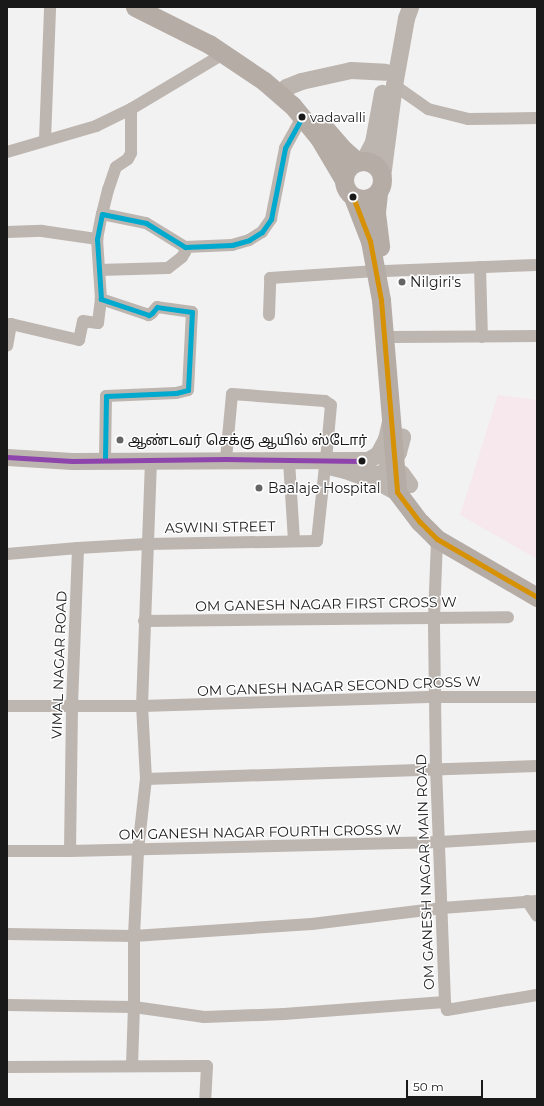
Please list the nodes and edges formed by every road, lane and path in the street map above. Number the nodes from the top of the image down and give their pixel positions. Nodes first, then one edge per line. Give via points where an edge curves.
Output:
1 (50, 7) edge
2 (135, 7) edge
3 (158, 7) edge
4 (398, 7) edge
5 (410, 7) edge
6 (223, 54) junction
7 (389, 79) junction
8 (283, 91) junction
9 (130, 109) junction
10 (302, 117) junction
11 (537, 118) edge
12 (45, 140) junction
13 (7, 152) edge
14 (360, 162) junction
15 (344, 180) junction
16 (380, 185) junction
17 (353, 197) junction
18 (102, 214) junction
19 (7, 232) edge
20 (97, 239) junction
21 (185, 247) junction
22 (537, 265) edge
23 (480, 267) junction
24 (99, 270) junction
25 (380, 271) junction
26 (101, 299) junction
27 (269, 315) dead end
28 (9, 324) edge
29 (537, 336) edge
30 (393, 337) junction
31 (482, 337) junction
32 (7, 346) edge
33 (391, 418) junction
34 (402, 437) junction
35 (7, 457) edge
36 (226, 459) junction
37 (105, 460) junction
38 (151, 460) junction
39 (368, 460) junction
40 (294, 461) junction
41 (325, 463) junction
42 (393, 464) junction
43 (345, 470) junction
44 (403, 488) junction
45 (437, 539) junction
46 (294, 540) junction
47 (147, 544) junction
48 (78, 548) junction
49 (7, 554) edge
50 (537, 586) edge
51 (537, 597) edge
52 (508, 617) dead end
53 (434, 618) junction
54 (144, 621) junction
55 (436, 697) junction
56 (537, 697) edge
57 (72, 705) junction
58 (7, 706) edge
59 (142, 706) junction
60 (537, 766) edge
61 (436, 769) junction
62 (146, 779) junction
63 (537, 836) edge
64 (440, 842) junction
65 (138, 850) junction
66 (7, 851) edge
67 (70, 852) junction
68 (532, 901) edge
69 (442, 908) junction
70 (537, 916) edge
71 (7, 934) edge
72 (134, 936) junction
73 (537, 995) edge
74 (445, 1002) junction
75 (7, 1005) edge
76 (134, 1007) junction
77 (132, 1066) junction
78 (7, 1067) edge
79 (205, 1099) edge

1 - 12 street
2 - 6 main road via 190,34
3 - 8 main road via 257,65
4 - 7 main road
5 - 7 main road
6 - 8 main road
6 - 9 street
7 - 8 main road via 351,70 301,81
7 - 11 street via 428,109 468,120
7 - 14 main road via 385,77 372,142
7 - 16 main road
8 - 10 main road
8 - 14 main road via 309,109 344,150
9 - 12 street via 96,126
9 - 18 street via 131,153 128,159 116,167
10 - 15 main road via 320,138
10 - 21 street via 285,148 271,219 262,232 250,240 232,245
12 - 13 street
14 - 15 main road via 348,168
14 - 16 main road via 368,162 378,168
15 - 17 main road via 346,189
16 - 17 main road via 374,197 364,200
16 - 25 main road via 376,213
17 - 25 main road
18 - 20 street
18 - 21 street via 146,223
19 - 20 street via 42,231
20 - 24 street
21 - 24 street via 182,257 168,268
22 - 23 street
23 - 25 street
23 - 31 street
24 - 26 street
25 - 27 street via 270,278
25 - 30 main road
25 - 33 main road
26 - 28 street via 98,323 83,321 79,340
26 - 37 street via 149,315 157,307 192,312 188,390 106,396
28 - 32 street
29 - 31 street
30 - 31 street
30 - 34 main road
33 - 39 main road via 386,440 378,454
33 - 42 main road
34 - 42 main road
34 - 44 main road
35 - 37 main road via 72,461
36 - 38 main road
36 - 40 main road
36 - 41 street via 232,394 325,401 331,406
37 - 38 main road
38 - 47 street
39 - 41 main road
39 - 42 main road
40 - 41 main road
40 - 46 street
41 - 43 main road
41 - 46 street, ASWINI STREET via 317,540
42 - 43 main road via 380,474
42 - 44 main road
43 - 44 main road via 380,483
44 - 45 main road via 420,522
44 - 50 main road via 412,492 452,537
45 - 51 main road
45 - 53 street, OM GANESH NAGAR MAIN ROAD
46 - 47 street, ASWINI STREET
47 - 48 street
47 - 54 street
48 - 49 street
48 - 57 street, VIMAL NAGAR ROAD
52 - 53 street, OM GANESH NAGAR FIRST CROSS W
53 - 54 street, OM GANESH NAGAR FIRST CROSS W
53 - 55 street, OM GANESH NAGAR MAIN ROAD
54 - 59 street
55 - 56 street, OM GANESH NAGAR SECOND CROSS W
55 - 59 street, OM GANESH NAGAR SECOND CROSS W
55 - 61 street, OM GANESH NAGAR MAIN ROAD
57 - 58 street, OM GANESH NAGAR SECOND CROSS W
57 - 59 street, OM GANESH NAGAR SECOND CROSS W
57 - 67 street, VIMAL NAGAR ROAD
59 - 62 street
60 - 61 street
61 - 62 street
61 - 64 street, OM GANESH NAGAR MAIN ROAD
62 - 65 street
63 - 64 street, OM GANESH NAGAR FOURTH CROSS W
64 - 65 street, OM GANESH NAGAR FOURTH CROSS W
64 - 69 street, OM GANESH NAGAR MAIN ROAD
65 - 67 street, OM GANESH NAGAR FOURTH CROSS W
65 - 72 street
66 - 67 street, OM GANESH NAGAR FOURTH CROSS W
68 - 69 street
68 - 70 street
69 - 72 street via 312,924
69 - 74 street, OM GANESH NAGAR MAIN ROAD
71 - 72 street
72 - 76 street
73 - 74 street via 447,1010
74 - 76 street, OM GANESH NAGAR MAIN ROAD via 204,1017
75 - 76 street, OM GANESH NAGAR MAIN ROAD
76 - 77 street
77 - 78 street
77 - 79 street via 207,1066

